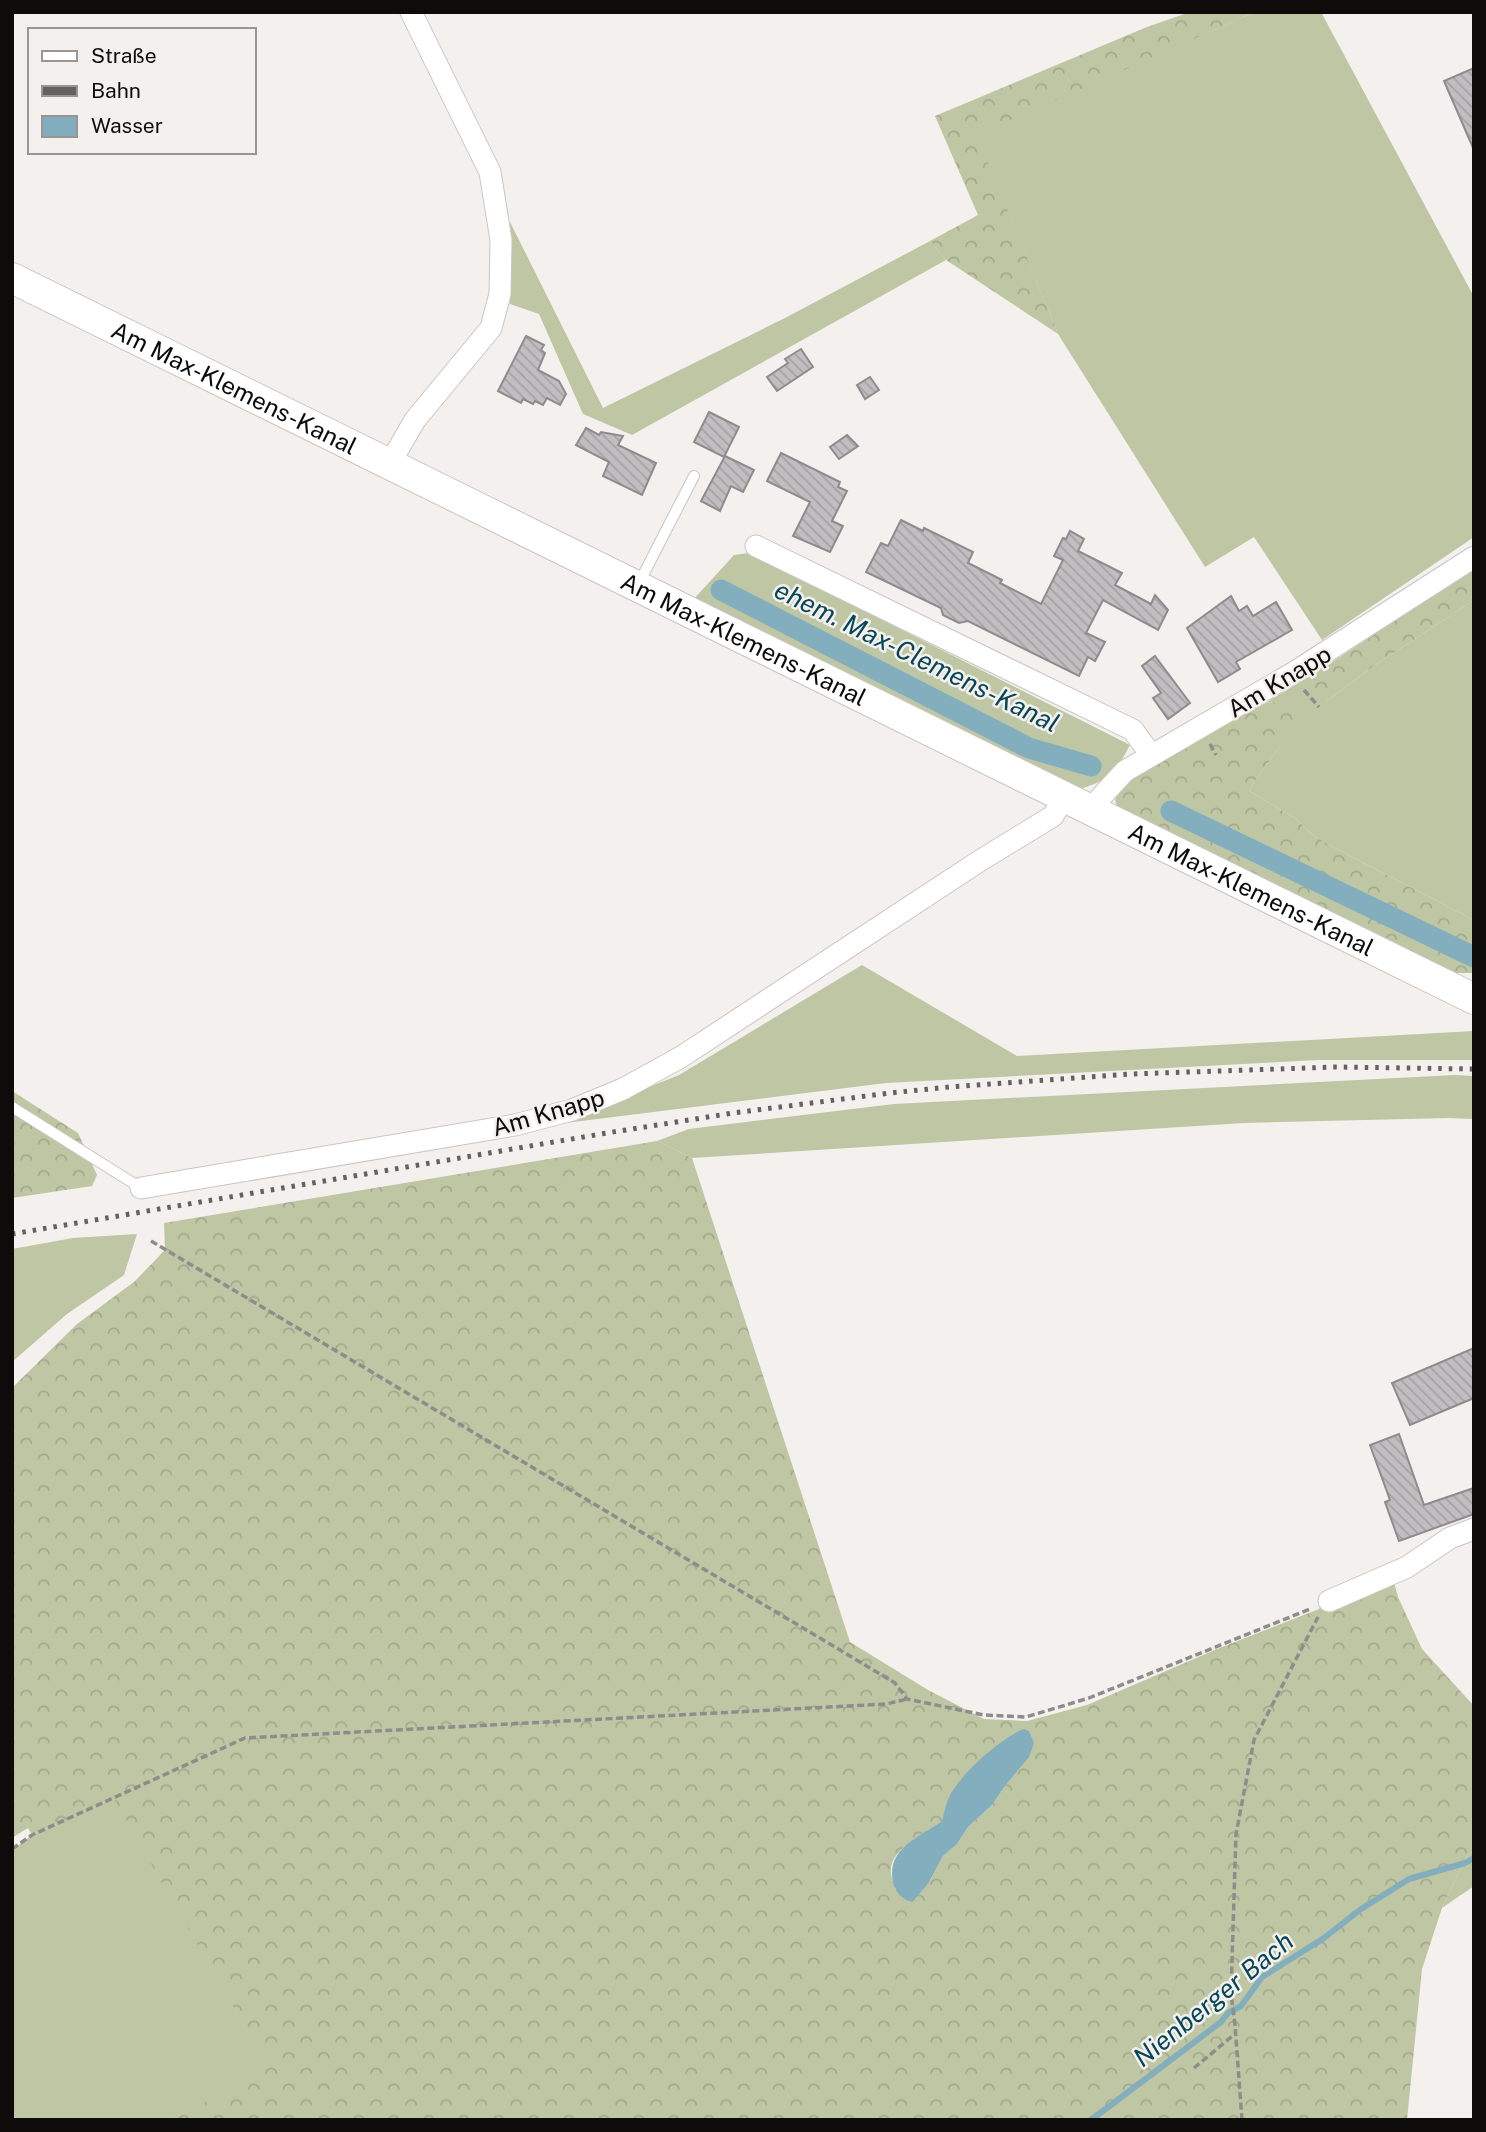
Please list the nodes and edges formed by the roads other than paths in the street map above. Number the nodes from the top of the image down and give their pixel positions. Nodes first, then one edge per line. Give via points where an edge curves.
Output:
1 (411, 12) edge
2 (12, 278) edge
3 (390, 463) junction
4 (694, 476) dead end
5 (756, 546) dead end
6 (1474, 557) edge
7 (640, 581) junction
8 (1151, 755) junction
9 (1064, 797) junction
10 (1093, 811) junction
11 (1474, 999) edge
12 (12, 1107) edge
13 (141, 1188) joint
14 (1474, 1529) edge
15 (1329, 1601) road end

1 - 3 street via 490,172 501,240 500,294 491,328 415,420
2 - 3 main road, Am Max-Klemens-Kanal
3 - 7 main road, Am Max-Klemens-Kanal
4 - 7 lane
5 - 8 street via 1133,730
6 - 8 street, Am Knapp via 1305,666
7 - 9 main road, Am Max-Klemens-Kanal
8 - 10 street, Am Knapp via 1125,771
9 - 10 main road, Am Max-Klemens-Kanal
9 - 13 street, Am Knapp via 1053,816 758,1008 670,1063 594,1101 515,1125
10 - 11 main road, Am Max-Klemens-Kanal
12 - 13 lane, Am Knapp
14 - 15 street via 1450,1538 1407,1567

